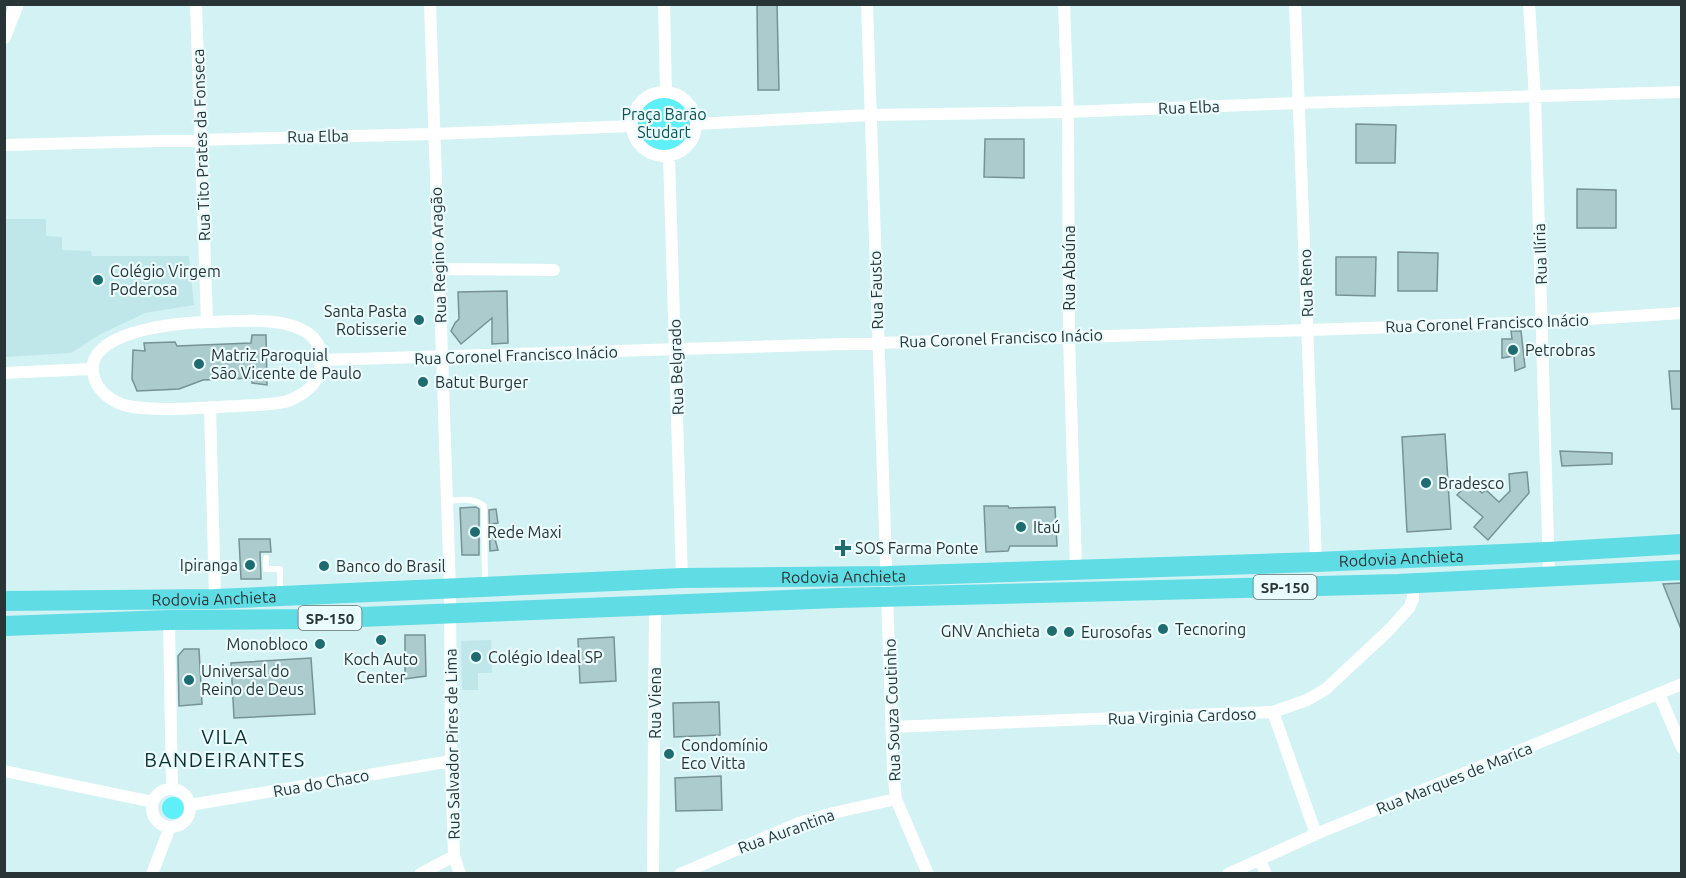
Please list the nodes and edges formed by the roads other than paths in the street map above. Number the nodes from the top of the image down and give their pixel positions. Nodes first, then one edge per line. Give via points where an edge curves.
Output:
1 (17, 4) edge
2 (196, 4) edge
3 (430, 4) edge
4 (664, 4) edge
5 (867, 4) edge
6 (1064, 4) edge
7 (1295, 4) edge
8 (1529, 4) edge
9 (4, 37) edge
10 (666, 92) junction
11 (1682, 92) edge
12 (1535, 96) junction
13 (1298, 103) junction
14 (1068, 112) junction
15 (870, 115) junction
16 (696, 124) junction
17 (632, 126) junction
18 (434, 134) junction
19 (200, 139) junction
20 (4, 145) edge
21 (669, 156) junction
22 (438, 269) junction
23 (554, 270) dead end
24 (1682, 313) edge
25 (207, 322) junction
26 (1542, 322) junction
27 (1308, 330) junction
28 (1069, 337) junction
29 (878, 342) junction
30 (676, 350) junction
31 (441, 357) junction
32 (321, 360) junction
33 (92, 369) junction
34 (4, 373) edge
35 (210, 407) junction
36 (446, 501) junction
37 (1682, 544) edge
38 (1547, 552) junction
39 (266, 558) dead end
40 (1316, 562) junction
41 (1077, 568) junction
42 (1682, 570) edge
43 (887, 576) junction
44 (1549, 576) junction
45 (682, 578) junction
46 (1413, 584) junction
47 (485, 587) junction
48 (450, 589) junction
49 (280, 597) junction
50 (888, 597) junction
51 (215, 599) junction
52 (4, 601) edge
53 (655, 605) junction
54 (450, 613) junction
55 (169, 620) junction
56 (4, 626) edge
57 (1682, 684) edge
58 (1659, 694) junction
59 (1273, 712) junction
60 (891, 728) junction
61 (1682, 748) edge
62 (451, 761) junction
63 (4, 771) edge
64 (172, 789) junction
65 (896, 799) junction
66 (153, 802) junction
67 (190, 805) junction
68 (170, 827) junction
69 (1316, 834) junction
70 (454, 856) junction
71 (1260, 860) junction
72 (152, 873) edge
73 (420, 873) edge
74 (460, 873) edge
75 (653, 873) edge
76 (680, 873) edge
77 (928, 873) edge
78 (1228, 873) edge
79 (1266, 873) edge

1 - 9 street
2 - 19 street, Rua Tito Prates da Fonseca
3 - 18 street, Rua Regino Aragão
4 - 10 street
5 - 15 street, Rua Fausto
6 - 14 street, Rua Abaúna
7 - 13 street, Rua Reno
8 - 12 street, Rua Ilíria
10 - 16 street via 684,99
10 - 17 street via 656,93 638,105
11 - 12 street, Rua Elba
12 - 13 street, Rua Elba
12 - 26 street, Rua Ilíria
13 - 14 street, Rua Elba
13 - 27 street, Rua Reno
14 - 15 street, Rua Elba
14 - 28 street, Rua Abaúna
15 - 16 street, Rua Elba
15 - 29 street, Rua Fausto
16 - 21 street via 686,148
17 - 18 street, Rua Elba
17 - 21 street via 644,149
18 - 19 street, Rua Elba
18 - 22 street, Rua Regino Aragão
19 - 20 street, Rua Elba
19 - 25 street, Rua Tito Prates da Fonseca
21 - 30 street, Rua Belgrado
22 - 23 street
22 - 31 street, Rua Regino Aragão
24 - 26 street, Rua Coronel Francisco Inácio
25 - 32 street via 295,325 315,341
25 - 33 street via 158,327 115,340 96,354
26 - 27 street, Rua Coronel Francisco Inácio
26 - 38 street, Rua Ilíria
27 - 28 street, Rua Coronel Francisco Inácio
27 - 40 street, Rua Reno
28 - 29 street, Rua Coronel Francisco Inácio
28 - 41 street, Rua Abaúna
29 - 30 street, Rua Coronel Francisco Inácio
29 - 43 street, Rua Fausto
30 - 31 street, Rua Coronel Francisco Inácio
30 - 45 street, Rua Belgrado
31 - 32 street, Rua Coronel Francisco Inácio
31 - 36 street, Rua Regino Aragão
32 - 35 street via 316,381 285,402
33 - 34 street
33 - 35 street via 101,391 120,404
35 - 51 street
36 - 47 lane via 473,500 484,506
36 - 48 street, Rua Regino Aragão
37 - 38 highway, Rodovia Anchieta / SP-150
38 - 40 highway, Rodovia Anchieta / SP-150
38 - 44 street, Rua Ilíria
39 - 49 lane via 266,569 280,569
40 - 41 highway, Rodovia Anchieta / SP-150
41 - 43 highway, Rodovia Anchieta / SP-150
42 - 44 highway, Rodovia Anchieta / SP-150
43 - 45 highway, Rodovia Anchieta / SP-150
43 - 50 street, Rua Souza Coutinho
44 - 46 highway, Rodovia Anchieta / SP-150
45 - 47 highway, Rodovia Anchieta / SP-150
46 - 50 highway, Rodovia Anchieta / SP-150
46 - 59 street, Rua Virginia Cardoso via 1409,608 1346,671 1308,700
47 - 48 highway, Rodovia Anchieta / SP-150
48 - 49 highway, Rodovia Anchieta / SP-150
48 - 54 street, Rua Regino Aragão
49 - 51 highway, Rodovia Anchieta / SP-150
50 - 53 highway, Rodovia Anchieta / SP-150
50 - 60 street, Rua Souza Coutinho
51 - 52 highway, Rodovia Anchieta / SP-150
53 - 54 highway, Rodovia Anchieta / SP-150
53 - 75 street, Rua Viena
54 - 55 highway, Rodovia Anchieta / SP-150
54 - 62 street, Rua Salvador Pires de Lima
55 - 56 highway, Rodovia Anchieta / SP-150
55 - 64 street
57 - 58 street, Rua Marques de Marica
58 - 61 street
58 - 69 street, Rua Marques de Marica
59 - 60 street, Rua Virginia Cardoso
59 - 69 street
60 - 65 street, Rua Souza Coutinho
62 - 67 street, Rua do Chaco
62 - 70 street, Rua Salvador Pires de Lima
63 - 66 street
64 - 66 street via 163,791
64 - 67 street via 184,794
65 - 76 street, Rua Aurantina via 799,823
65 - 77 street, Rua Souza Coutinho
66 - 68 street via 157,821
67 - 68 street via 185,821
68 - 72 street
69 - 71 street, Rua Marques de Marica
70 - 73 street
70 - 74 street, Rua Salvador Pires de Lima
71 - 78 street, Rua Marques de Marica
71 - 79 street

